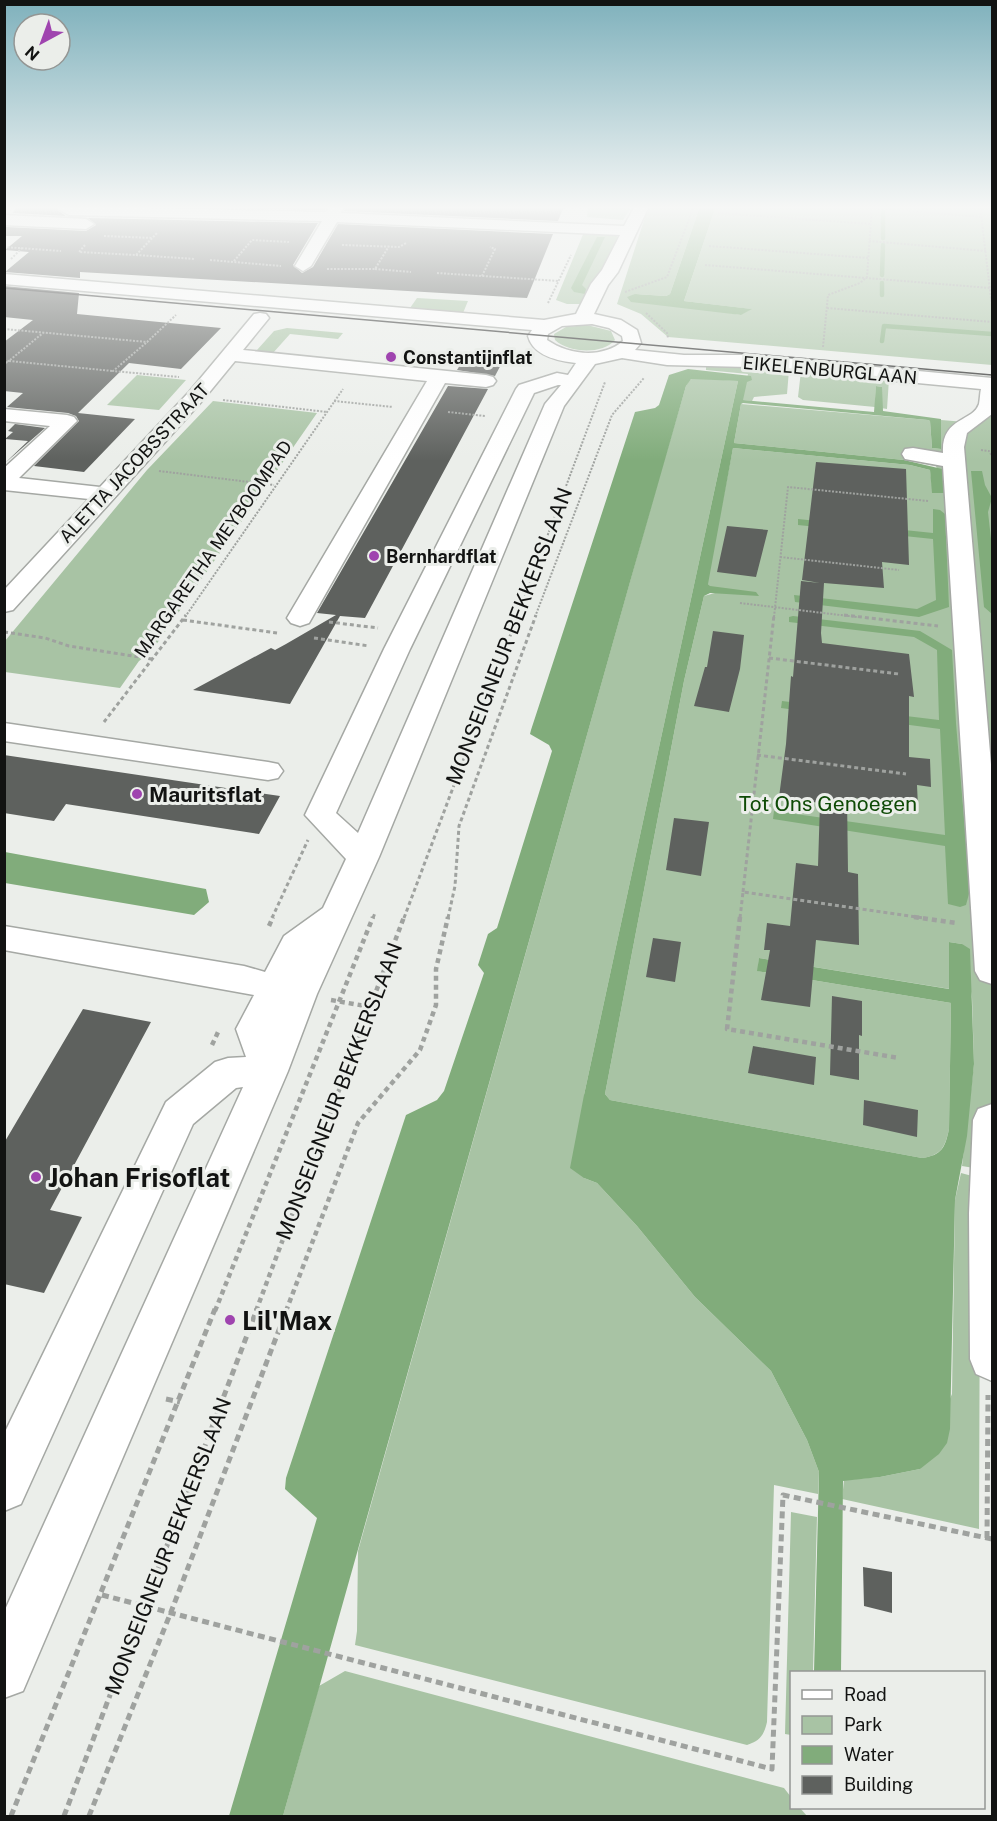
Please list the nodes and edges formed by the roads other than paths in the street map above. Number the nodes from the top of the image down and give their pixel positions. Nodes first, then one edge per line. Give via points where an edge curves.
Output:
1 (121, 291) edge
2 (597, 291) edge
3 (610, 291) edge
4 (4, 295) edge
5 (260, 318) junction
6 (581, 319) junction
7 (602, 321) junction
8 (543, 334) junction
9 (625, 349) junction
10 (232, 355) junction
11 (564, 355) junction
12 (589, 358) junction
13 (439, 376) junction
14 (486, 381) dead end
15 (992, 383) edge
16 (562, 388) junction
17 (4, 415) edge
18 (913, 454) dead end
19 (954, 460) junction
20 (4, 482) edge
21 (104, 494) junction
22 (4, 605) edge
23 (300, 618) road end
24 (4, 732) edge
25 (268, 771) dead end
26 (363, 857) junction
27 (4, 938) edge
28 (993, 971) edge
29 (287, 990) junction
30 (269, 1071) junction
31 (993, 1120) edge
32 (993, 1359) edge
33 (4, 1487) edge
34 (4, 1672) edge

1 - 8 street
2 - 6 street
3 - 7 street
4 - 5 street
5 - 8 street
5 - 10 street, ALETTA JACOBSSTRAAT
6 - 7 street
6 - 8 street
7 - 9 street via 625,328 631,334 633,340
8 - 11 street, EIKELENBURGLAAN via 544,348
9 - 12 street, EIKELENBURGLAAN
9 - 15 street, EIKELENBURGLAAN via 714,362 748,361
10 - 13 street
10 - 21 street, ALETTA JACOBSSTRAAT
11 - 12 street, EIKELENBURGLAAN
11 - 16 street, MONSEIGNEUR BEKKERSLAAN
12 - 16 street, MONSEIGNEUR BEKKERSLAAN
13 - 14 street
13 - 23 street
15 - 19 street via 989,404 983,413 955,436
16 - 26 street, MONSEIGNEUR BEKKERSLAAN
16 - 26 street via 526,389 320,815
17 - 20 street via 67,421
18 - 19 street
19 - 28 street
20 - 21 street
21 - 22 street, ALETTA JACOBSSTRAAT
24 - 25 street
26 - 29 street, MONSEIGNEUR BEKKERSLAAN via 338,912
27 - 29 street
29 - 30 street, MONSEIGNEUR BEKKERSLAAN
30 - 33 street via 228,1073 179,1113
30 - 34 street, MONSEIGNEUR BEKKERSLAAN
31 - 32 street via 989,1168

